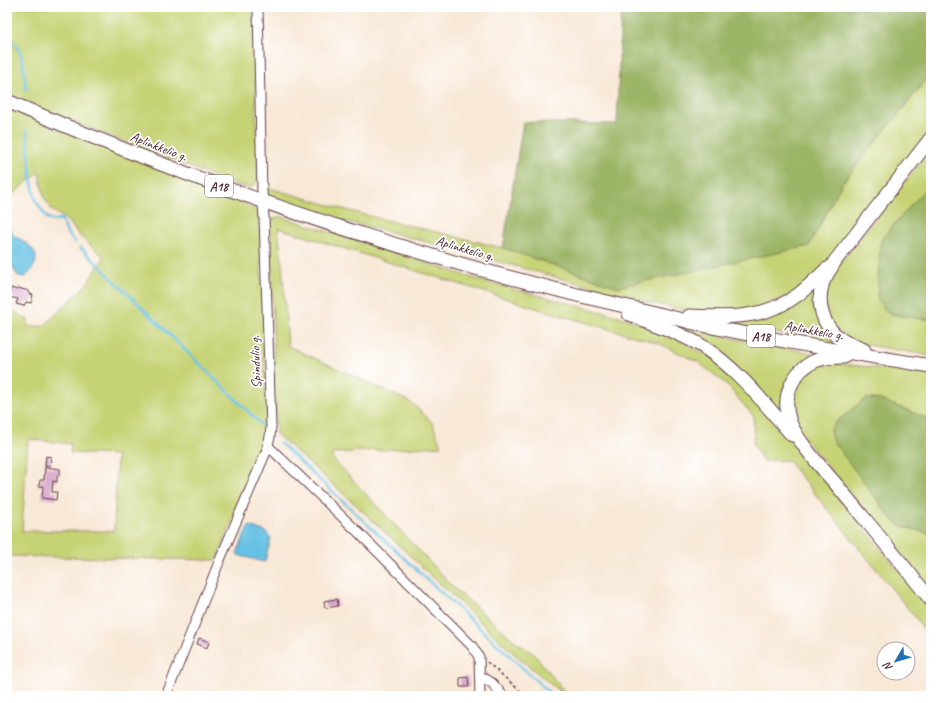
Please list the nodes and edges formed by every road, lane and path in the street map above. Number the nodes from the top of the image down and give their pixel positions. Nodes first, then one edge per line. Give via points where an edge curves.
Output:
1 (258, 7) edge
2 (7, 101) edge
3 (931, 138) edge
4 (262, 202) junction
5 (835, 260) junction
6 (586, 298) junction
7 (659, 314) junction
8 (864, 356) junction
9 (880, 358) junction
10 (931, 366) edge
11 (268, 446) junction
12 (811, 454) junction
13 (931, 599) edge
14 (479, 657) junction
15 (480, 676) junction
16 (166, 696) edge
17 (480, 696) edge
18 (503, 696) edge
19 (526, 696) edge

1 - 4 street, Spindulio g.
2 - 4 highway, Aplinkkelio g. / A18 via 190,176
3 - 5 highway
4 - 6 highway, Aplinkkelio g. / A18 via 410,249
4 - 11 street, Spindulio g. via 271,427
5 - 7 highway via 799,294 763,312 732,318
5 - 9 highway via 824,281 820,296 824,320 842,340
6 - 7 highway, Aplinkkelio g. / A18
6 - 12 highway via 683,336 712,354 745,382
7 - 8 highway, Aplinkkelio g. / A18
8 - 9 highway, Aplinkkelio g. / A18
8 - 12 highway via 832,357 813,362 803,368 789,388 786,409 790,421
9 - 10 highway, Aplinkkelio g. / A18
11 - 14 street via 347,521 472,646
11 - 16 street, Spindulio g.
12 - 13 highway
14 - 15 street
14 - 19 path
15 - 17 street
15 - 18 street

